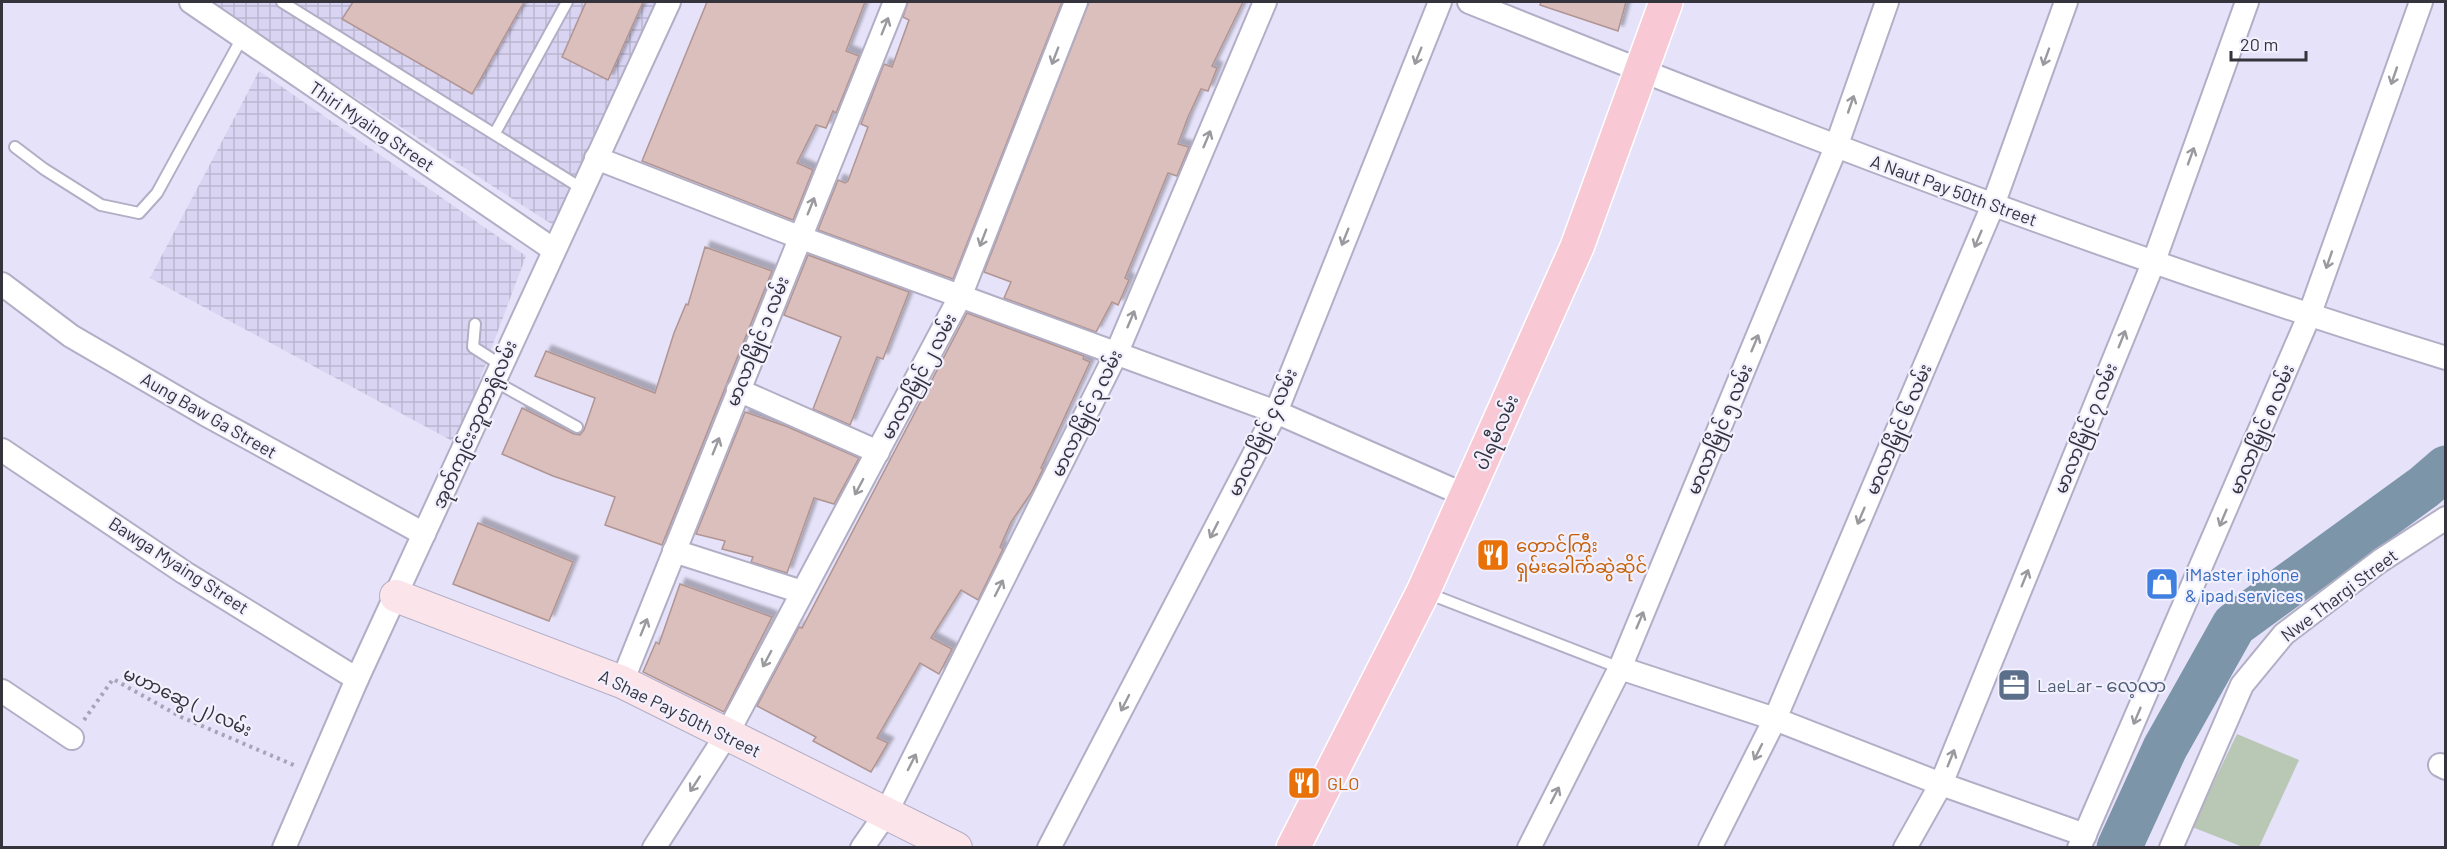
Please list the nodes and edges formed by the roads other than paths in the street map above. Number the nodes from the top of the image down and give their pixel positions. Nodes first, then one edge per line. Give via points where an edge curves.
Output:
1 (191, 2) edge
2 (282, 2) edge
3 (567, 2) edge
4 (669, 2) edge
5 (895, 2) edge
6 (1076, 2) edge
7 (1265, 2) edge
8 (1440, 2) edge
9 (1469, 2) edge
10 (1666, 2) edge
11 (1887, 2) edge
12 (2066, 2) edge
13 (2247, 2) edge
14 (2421, 2) edge
15 (243, 36) junction
16 (1641, 71) junction
17 (495, 134) junction
18 (15, 147) dead end
19 (1836, 147) junction
20 (596, 158) junction
21 (581, 188) junction
22 (1993, 205) junction
23 (799, 237) junction
24 (554, 250) junction
25 (2154, 261) junction
26 (2, 284) edge
27 (960, 297) junction
28 (2309, 316) junction
29 (474, 324) dead end
30 (1117, 352) junction
31 (2445, 358) edge
32 (497, 373) junction
33 (738, 390) junction
34 (1276, 412) junction
35 (577, 427) dead end
36 (2, 450) edge
37 (878, 452) junction
38 (1467, 496) junction
39 (2445, 518) edge
40 (424, 534) junction
41 (674, 551) junction
42 (802, 592) junction
43 (1424, 592) junction
44 (396, 596) junction
45 (1620, 668) junction
46 (357, 679) junction
47 (622, 682) junction
48 (2, 691) edge
49 (1775, 719) junction
50 (727, 734) junction
51 (72, 738) road end
52 (1941, 784) junction
53 (885, 814) junction
54 (2082, 841) edge
55 (284, 848) edge
56 (654, 848) edge
57 (862, 848) edge
58 (956, 848) edge
59 (1049, 848) edge
60 (1293, 848) edge
61 (1529, 848) edge
62 (1710, 848) edge
63 (1905, 848) edge
64 (2171, 848) edge

1 - 15 street, Thiri Myaing Street
2 - 17 lane
3 - 17 lane
4 - 20 street, အုတ်ကျင်းဘူတာရုံလမ်း
23 -> 5 street, မာလာမြိုင် ၁ လမ်း
6 -> 27 street, မာလာမြိုင် ၂ လမ်း
30 -> 7 street, မာလာမြိုင် ၃ လမ်း
8 -> 34 street, မာလာမြိုင် ၄ လမ်း
9 - 16 street, A Naut Pay 50th Street
10 - 16 main road, ပါရမီလမ်း
19 -> 11 street, မာလာမြိုင် ၅ လမ်း
12 -> 22 street, မာလာမြိုင် ၆ လမ်း
25 -> 13 street, မာလာမြိုင် ၇ လမ်း
14 -> 28 street, မာလာမြိုင် ၈ လမ်း
15 - 18 lane via 157,193 139,213 101,205
15 - 24 street, Thiri Myaing Street
16 - 19 street, A Naut Pay 50th Street
16 - 38 main road, ပါရမီလမ်း via 1577,247
17 - 21 lane
19 - 22 street, A Naut Pay 50th Street
45 -> 19 street, မာလာမြိုင် ၅ လမ်း
20 - 21 street, အုတ်ကျင်းဘူတာရုံလမ်း
20 - 23 street
21 - 24 street, အုတ်ကျင်းဘူတာရုံလမ်း
22 - 25 street, A Naut Pay 50th Street
22 -> 49 street, မာလာမြိုင် ၆ လမ်း
23 - 27 street
23 - 33 street, မာလာမြိုင် ၁ လမ်း
24 - 32 street, အုတ်ကျင်းဘူတာရုံလမ်း
25 - 28 street, A Naut Pay 50th Street
52 -> 25 street, မာလာမြိုင် ၇ လမ်း
26 - 40 street, Aung Baw Ga Street via 71,336
27 - 30 street
27 - 37 street, မာလာမြိုင် ၂ လမ်း
28 - 31 street, A Naut Pay 50th Street
28 -> 54 street, မာလာမြိုင် ၈ လမ်း
29 - 32 lane via 473,347
30 - 34 street
53 -> 30 street, မာလာမြိုင် ၃ လမ်း
32 - 35 lane
32 - 40 street, အုတ်ကျင်းဘူတာရုံလမ်း
33 - 37 street
41 -> 33 street, မာလာမြိုင် ၁ လမ်း
34 - 38 street
34 -> 59 street, မာလာမြိုင် ၄ လမ်း
36 - 46 street, Bawga Myaing Street via 185,573
37 -> 42 street, မာလာမြိုင် ၂ လမ်း
38 - 43 main road, ပါရမီလမ်း
39 - 64 street, Nwe Thargi Street via 2284,634 2242,685
40 - 44 street, အုတ်ကျင်းဘူတာရုံလမ်း
41 - 42 street
47 -> 41 street, မာလာမြိုင် ၁ လမ်း
42 -> 50 street, မာလာမြိုင် ၂ လမ်း
43 - 45 lane
43 - 60 main road, ပါရမီလမ်း
44 - 46 street, အုတ်ကျင်းဘူတာရုံလမ်း
44 - 47 street, A Shae Pay 50th Street
45 - 49 street
61 -> 45 street, မာလာမြိုင် ၅ လမ်း
46 - 55 street, အုတ်ကျင်းဘူတာရုံလမ်း
47 - 50 street, A Shae Pay 50th Street
48 - 51 street
49 - 52 street
49 -> 62 street, မာလာမြိုင် ၆ လမ်း
50 - 53 street, A Shae Pay 50th Street
50 -> 56 street, မာလာမြိုင် ၂ လမ်း
52 - 54 street
52 - 63 street, မာလာမြိုင် ၇ လမ်း
53 - 57 street, မာလာမြိုင် ၃ လမ်း
53 - 58 street, A Shae Pay 50th Street

